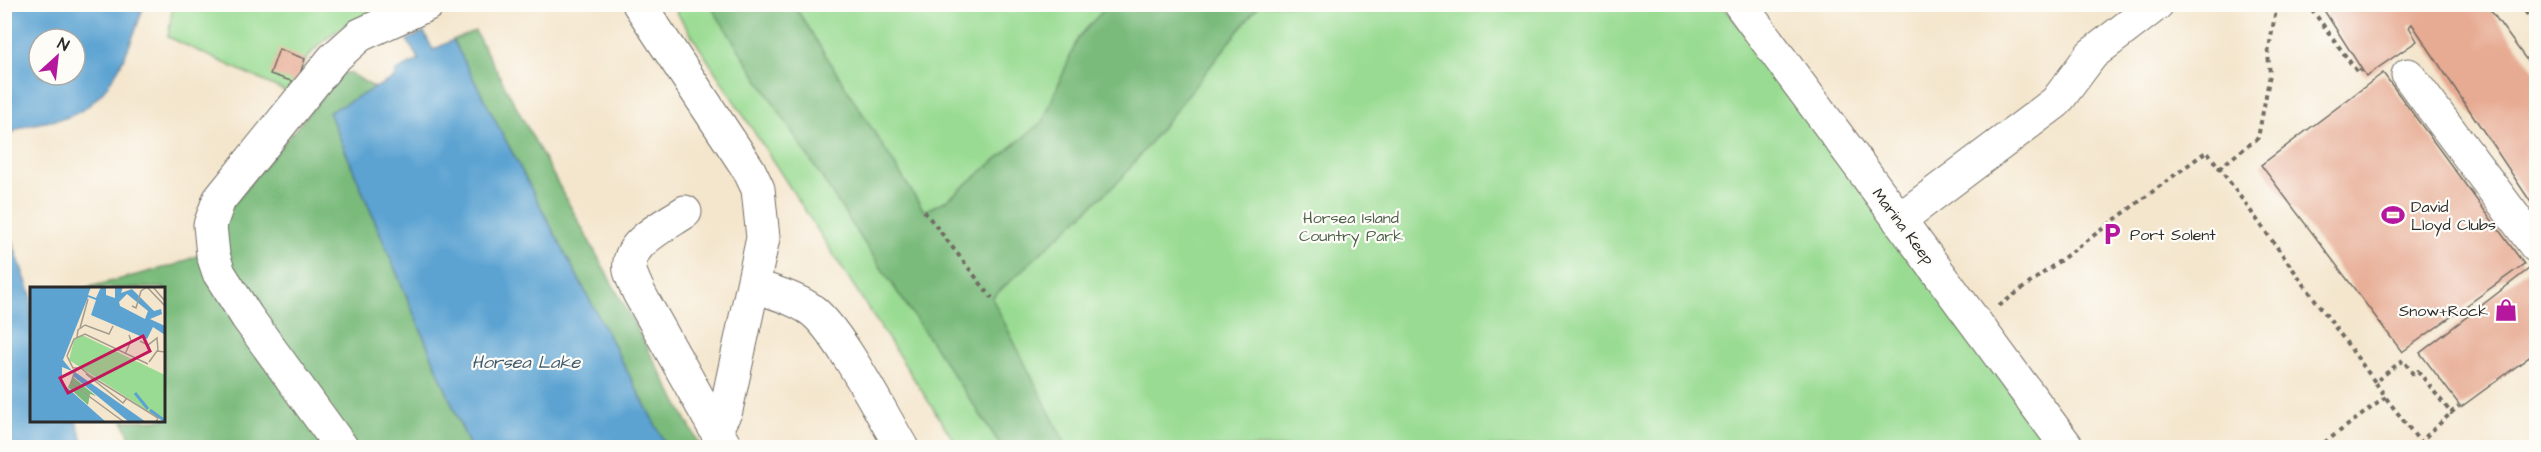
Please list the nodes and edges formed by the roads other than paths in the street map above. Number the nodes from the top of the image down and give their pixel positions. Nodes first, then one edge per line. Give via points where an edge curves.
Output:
1 (428, 4) edge
2 (639, 4) edge
3 (1740, 4) edge
4 (2157, 4) edge
5 (2408, 75) dead end
6 (685, 212) dead end
7 (1899, 220) junction
8 (2536, 246) edge
9 (754, 286) junction
10 (720, 436) edge
11 (342, 447) edge
12 (902, 447) edge
13 (2068, 447) edge

1 - 11 street via 360,34 333,59 219,200 210,225 219,273
2 - 9 street via 758,189 763,238
3 - 7 street, Marina Keep
4 - 7 street via 2092,54 2056,102
5 - 8 street
6 - 10 street via 636,246 630,270 639,293
7 - 13 street, Marina Keep
9 - 10 street via 726,410 720,421
9 - 12 street via 811,309 829,328

